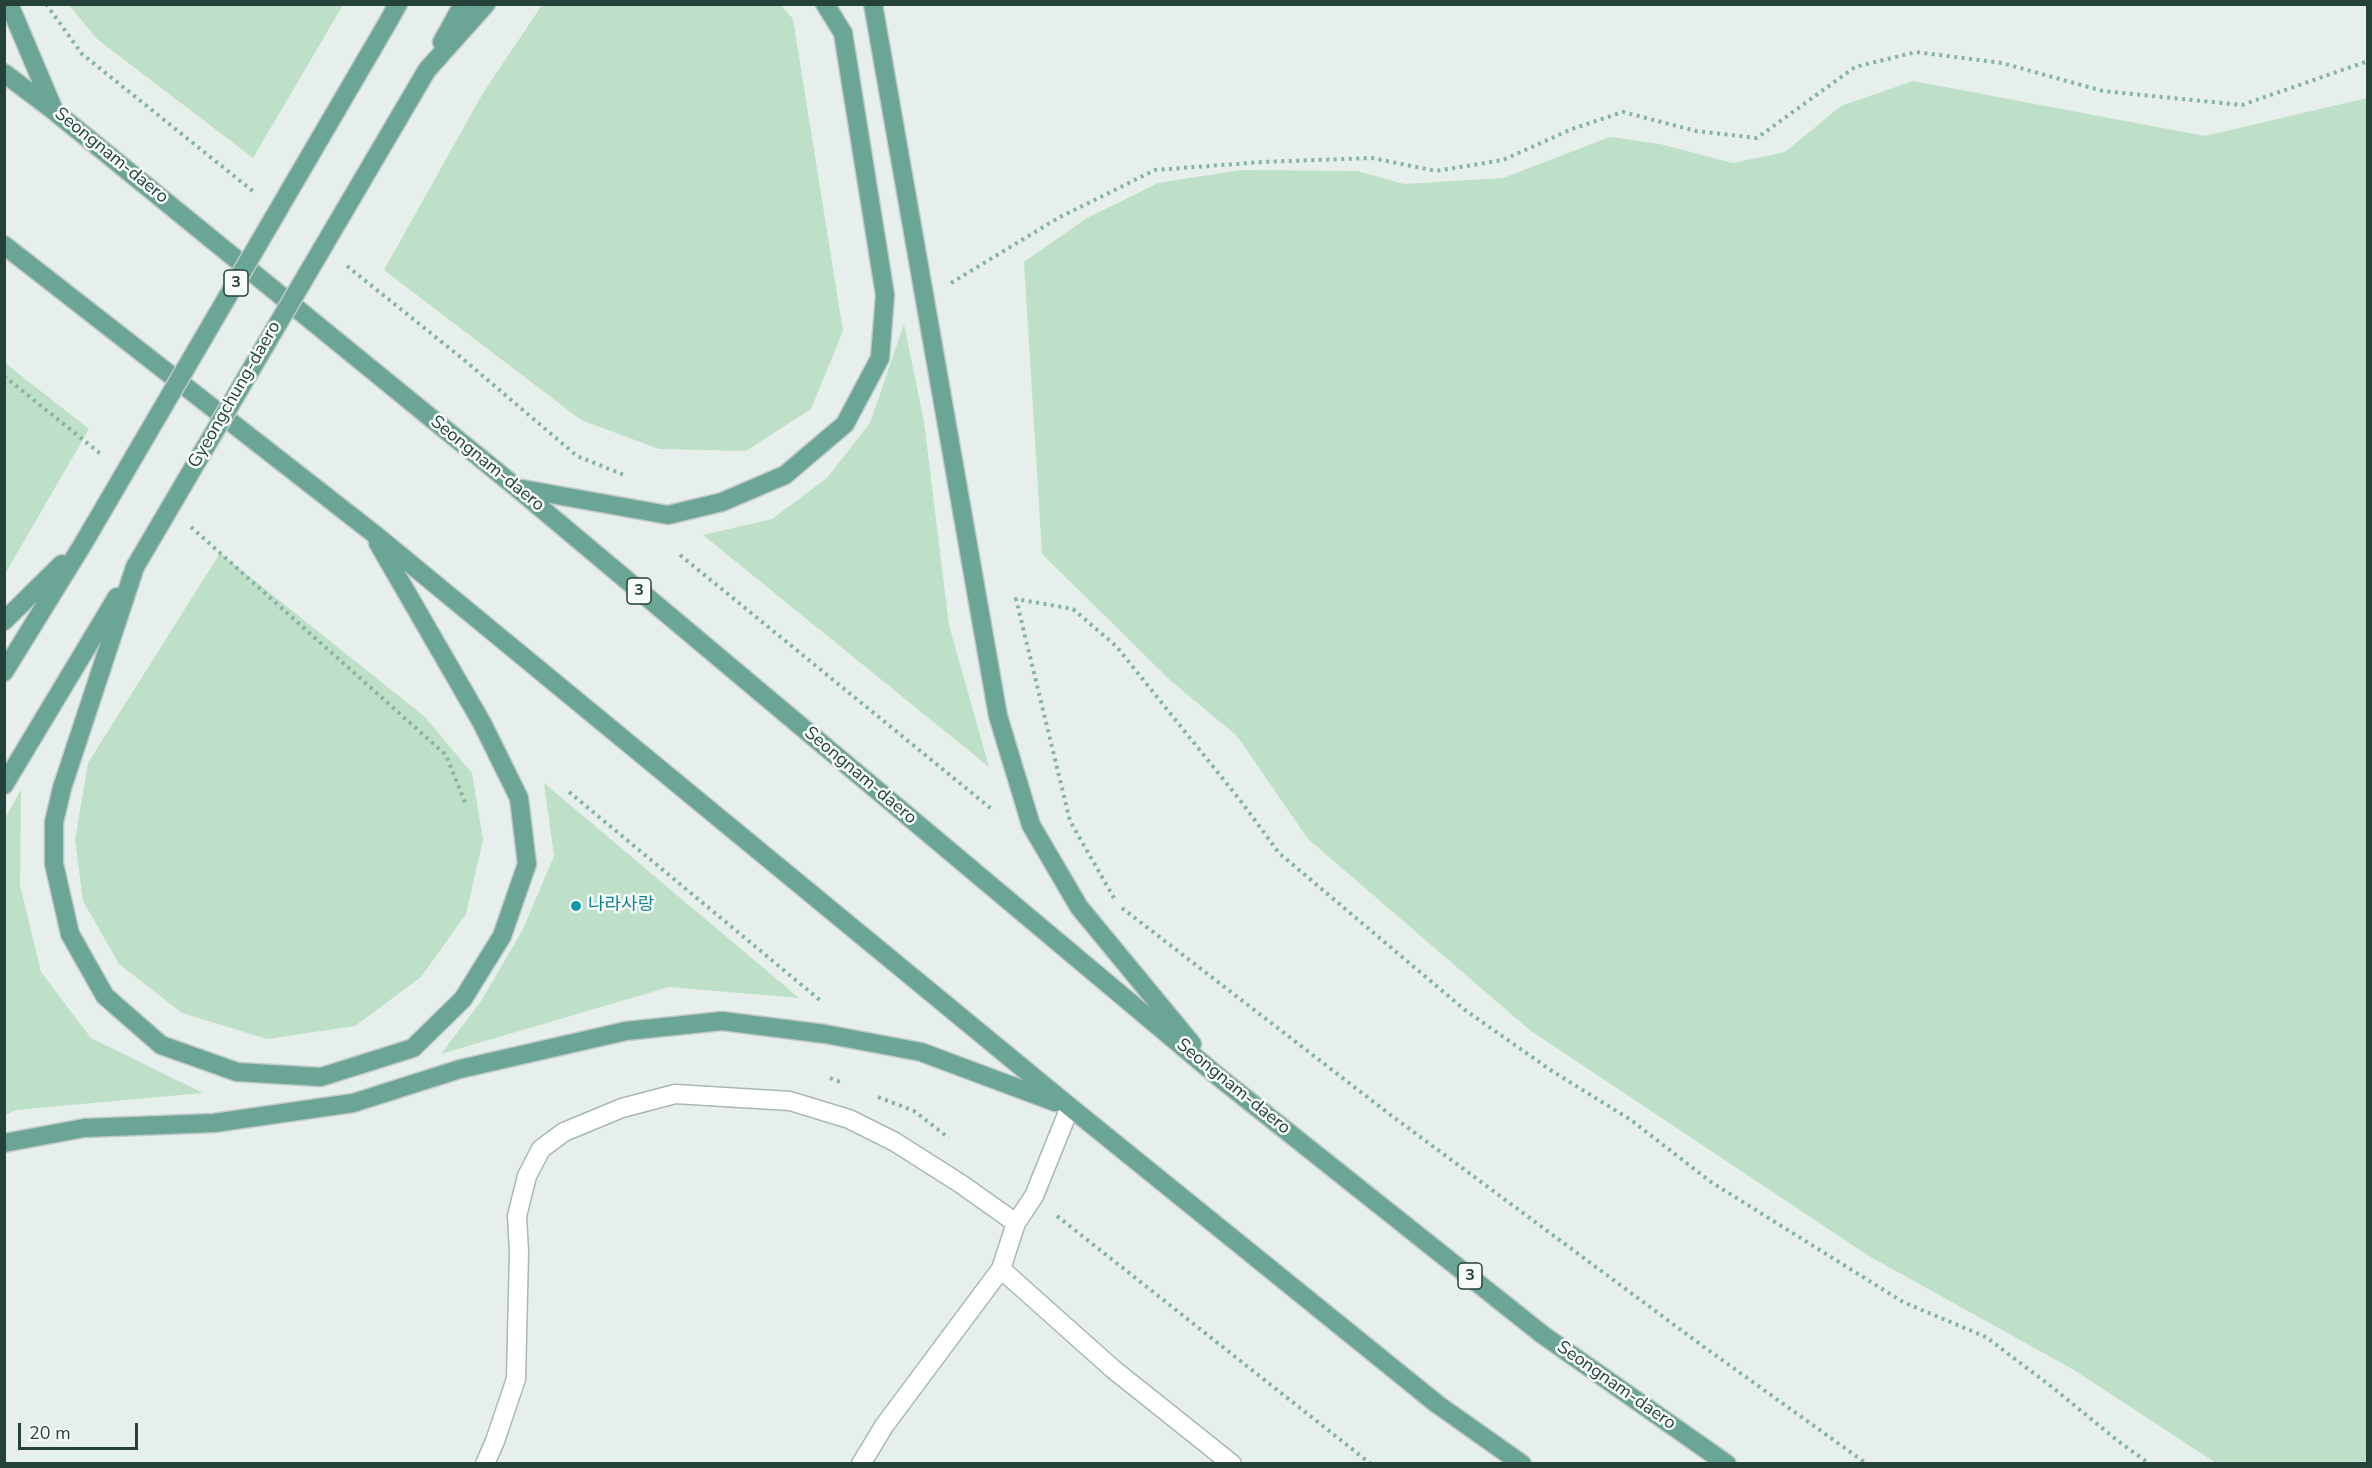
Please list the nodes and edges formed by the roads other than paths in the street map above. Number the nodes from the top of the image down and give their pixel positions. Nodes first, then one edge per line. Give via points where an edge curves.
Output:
1 (9, 4) edge
2 (397, 4) edge
3 (463, 4) edge
4 (486, 4) edge
5 (825, 4) edge
6 (873, 4) edge
7 (427, 70) junction
8 (4, 73) edge
9 (54, 110) junction
10 (4, 245) edge
11 (517, 488) junction
12 (373, 533) junction
13 (82, 544) junction
14 (135, 567) junction
15 (4, 621) edge
16 (4, 672) edge
17 (4, 785) edge
18 (1220, 1078) junction
19 (1070, 1107) junction
20 (4, 1143) edge
21 (1016, 1223) junction
22 (1001, 1269) junction
23 (485, 1464) edge
24 (861, 1464) edge
25 (1232, 1464) edge
26 (1521, 1464) edge
27 (1727, 1464) edge

1 - 9 main road
2 - 13 main road, 3, bridge
3 - 7 main road, Gyeongchung-daero
4 - 7 main road
5 - 11 main road via 843,33 885,295 880,358 845,424 785,475 722,502 668,514
6 - 18 main road via 998,716 1031,825 1079,907
7 - 14 main road, Gyeongchung-daero, bridge
8 - 9 main road, Seongnam-daero / 3
9 - 11 main road, Seongnam-daero / 3
10 - 12 main road
11 - 18 main road, Seongnam-daero / 3
12 - 14 main road via 482,723 519,798 527,864 502,936 463,999 413,1048 321,1077 237,1072 161,1045 105,996 70,934 54,864 54,822
12 - 19 main road
13 - 15 main road
13 - 16 main road
14 - 17 main road, Gyeongchung-daero
18 - 27 main road, Seongnam-daero / 3 via 1544,1335
19 - 20 main road via 921,1052 825,1034 722,1021 615,1034 460,1069 353,1103 214,1123 84,1128
19 - 21 lane via 1034,1196
19 - 26 main road via 1437,1404
21 - 22 lane
21 - 23 lane via 895,1142 849,1119 790,1101 675,1094 622,1108 564,1132 541,1149 527,1176 517,1216 516,1378
22 - 24 lane via 884,1426
22 - 25 lane via 1113,1369

